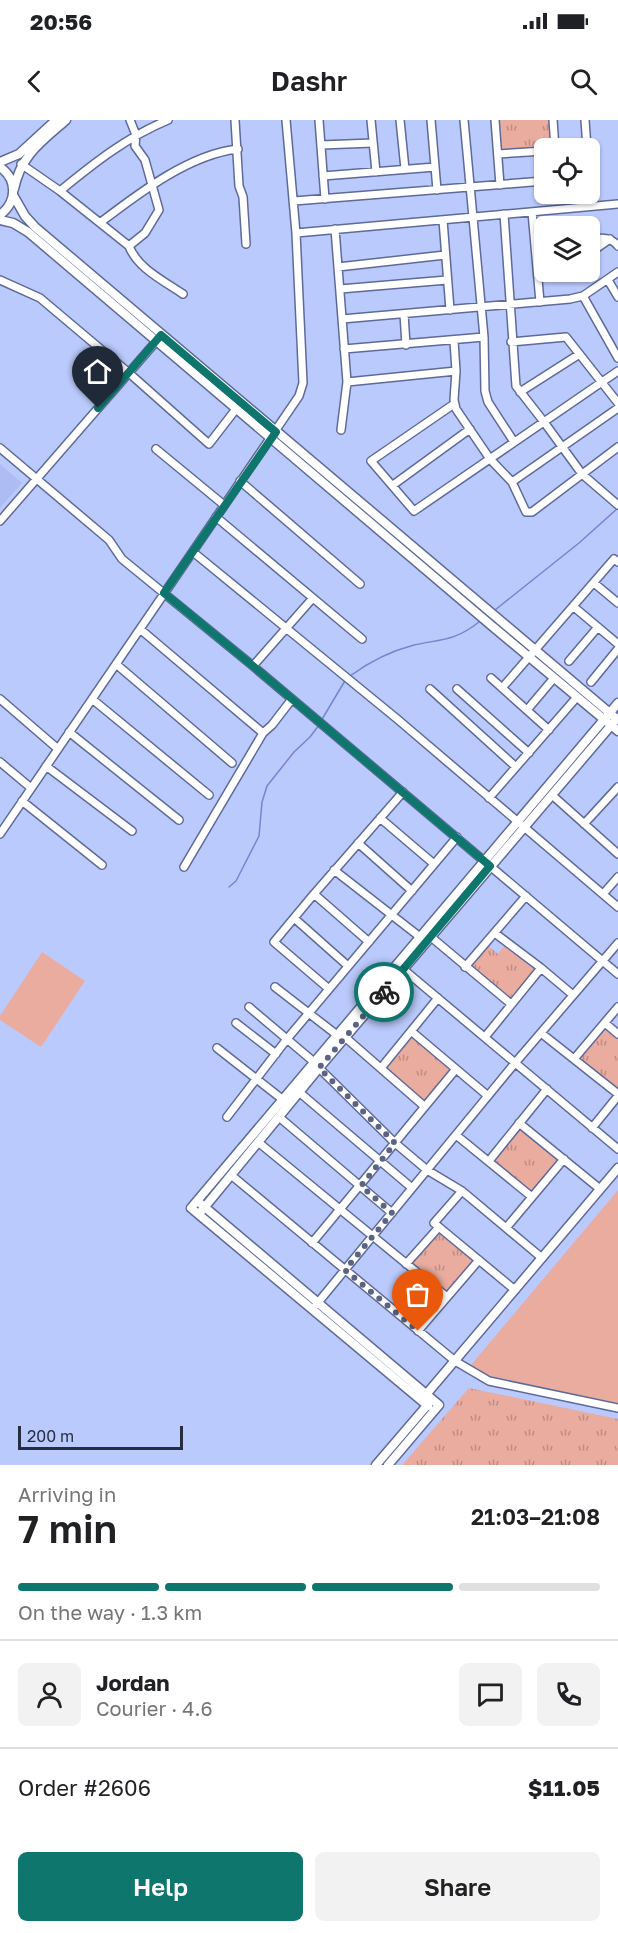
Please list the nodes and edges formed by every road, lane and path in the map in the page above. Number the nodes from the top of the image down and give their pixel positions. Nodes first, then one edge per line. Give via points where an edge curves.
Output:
1 (57, 120) edge
2 (66, 120) edge
3 (130, 120) edge
4 (168, 120) edge
5 (235, 120) edge
6 (286, 120) edge
7 (319, 120) edge
8 (371, 120) edge
9 (400, 120) edge
10 (431, 120) edge
11 (464, 120) edge
12 (495, 120) edge
13 (553, 120) edge
14 (585, 120) edge
15 (136, 135) junction
16 (554, 138) edge
17 (586, 138) edge
18 (373, 143) junction
19 (321, 145) junction
20 (238, 149) junction
21 (534, 152) edge
22 (498, 154) junction
23 (0, 162) edge
24 (21, 164) junction
25 (435, 166) junction
26 (0, 167) edge
27 (405, 169) junction
28 (376, 172) junction
29 (323, 176) junction
30 (534, 182) edge
31 (500, 185) junction
32 (153, 186) junction
33 (469, 187) junction
34 (437, 190) junction
35 (60, 191) junction
36 (13, 192) junction
37 (325, 199) junction
38 (294, 201) junction
39 (618, 204) edge
40 (592, 206) joint
41 (532, 212) junction
42 (504, 214) junction
43 (0, 215) edge
44 (472, 217) junction
45 (0, 220) edge
46 (442, 220) junction
47 (101, 222) junction
48 (534, 228) edge
49 (335, 229) junction
50 (296, 233) junction
51 (600, 238) edge
52 (610, 239) junction
53 (246, 244) dead end
54 (129, 246) junction
55 (600, 246) edge
56 (618, 246) edge
57 (445, 255) junction
58 (338, 267) junction
59 (618, 272) edge
60 (0, 280) edge
61 (447, 280) junction
62 (608, 280) junction
63 (539, 282) edge
64 (340, 290) junction
65 (183, 294) dead end
66 (583, 296) junction
67 (618, 297) edge
68 (540, 302) junction
69 (511, 304) junction
70 (481, 307) junction
71 (450, 310) junction
72 (404, 314) junction
73 (342, 319) junction
74 (484, 337) junction
75 (159, 338) junction
76 (454, 341) junction
77 (512, 342) junction
78 (406, 345) junction
79 (344, 349) junction
80 (578, 355) junction
81 (618, 357) edge
82 (456, 371) junction
83 (618, 371) edge
84 (129, 373) junction
85 (602, 381) junction
86 (347, 382) junction
87 (520, 392) junction
88 (618, 403) edge
89 (454, 404) junction
90 (618, 408) edge
91 (236, 409) junction
92 (544, 422) junction
93 (470, 429) junction
94 (341, 430) dead end
95 (273, 435) junction
96 (514, 442) junction
97 (618, 447) edge
98 (0, 448) edge
99 (561, 448) junction
100 (156, 449) dead end
101 (490, 459) junction
102 (582, 474) junction
103 (37, 479) junction
104 (240, 482) junction
105 (512, 482) junction
106 (393, 485) junction
107 (224, 505) junction
108 (618, 506) edge
109 (216, 517) junction
110 (0, 521) edge
111 (193, 552) junction
112 (618, 562) edge
113 (594, 583) junction
114 (360, 584) dead end
115 (164, 593) junction
116 (312, 599) junction
117 (618, 603) edge
118 (574, 607) junction
119 (598, 627) junction
120 (286, 628) junction
121 (140, 629) junction
122 (362, 639) dead end
123 (618, 644) edge
124 (618, 650) edge
125 (532, 654) junction
126 (569, 660) dead end
127 (116, 664) junction
128 (253, 666) junction
129 (491, 678) dead end
130 (554, 678) junction
131 (591, 682) dead end
132 (502, 688) junction
133 (430, 689) dead end
134 (457, 689) dead end
135 (578, 697) junction
136 (0, 699) edge
137 (92, 699) junction
138 (292, 699) junction
139 (618, 704) edge
140 (527, 710) junction
141 (614, 721) edge
142 (549, 730) junction
143 (69, 732) junction
144 (263, 733) junction
145 (58, 749) junction
146 (529, 753) junction
147 (0, 762) edge
148 (232, 763) dead end
149 (46, 766) junction
150 (516, 767) junction
151 (31, 788) junction
152 (618, 788) edge
153 (403, 792) junction
154 (209, 795) dead end
155 (552, 795) junction
156 (489, 798) junction
157 (22, 801) junction
158 (380, 818) junction
159 (179, 820) dead end
160 (521, 824) junction
161 (584, 824) junction
162 (132, 831) dead end
163 (0, 834) edge
164 (457, 837) junction
165 (358, 843) junction
166 (618, 854) edge
167 (434, 864) junction
168 (487, 864) junction
169 (102, 865) dead end
170 (184, 867) dead end
171 (334, 870) junction
172 (618, 877) edge
173 (412, 891) junction
174 (314, 894) junction
175 (603, 894) junction
176 (526, 896) junction
177 (618, 907) edge
178 (391, 915) junction
179 (294, 918) junction
180 (496, 933) junction
181 (420, 937) junction
182 (430, 937) junction
183 (369, 942) junction
184 (618, 943) edge
185 (603, 961) junction
186 (348, 966) junction
187 (465, 967) junction
188 (541, 968) junction
189 (403, 969) junction
190 (618, 974) edge
191 (275, 987) dead end
192 (329, 989) junction
193 (573, 996) junction
194 (438, 999) junction
195 (511, 1004) junction
196 (249, 1006) dead end
197 (618, 1007) edge
198 (309, 1013) junction
199 (236, 1023) dead end
200 (605, 1023) junction
201 (411, 1031) junction
202 (541, 1033) junction
203 (618, 1034) edge
204 (341, 1036) junction
205 (485, 1037) junction
206 (287, 1039) junction
207 (217, 1048) dead end
208 (276, 1054) junction
209 (574, 1059) junction
210 (515, 1063) junction
211 (317, 1065) junction
212 (381, 1068) junction
213 (456, 1069) junction
214 (257, 1078) junction
215 (547, 1089) junction
216 (299, 1092) junction
217 (618, 1095) edge
218 (488, 1096) junction
219 (282, 1099) junction
220 (424, 1106) junction
221 (227, 1117) dead end
222 (279, 1117) junction
223 (519, 1123) junction
224 (592, 1128) junction
225 (456, 1135) junction
226 (258, 1142) junction
227 (395, 1143) junction
228 (618, 1149) edge
229 (564, 1159) junction
230 (489, 1161) junction
231 (381, 1162) junction
232 (618, 1168) edge
233 (427, 1170) junction
234 (231, 1175) junction
235 (361, 1186) junction
236 (412, 1188) junction
237 (600, 1189) junction
238 (462, 1191) junction
239 (532, 1197) junction
240 (341, 1210) junction
241 (201, 1211) junction
242 (392, 1213) junction
243 (439, 1227) junction
244 (506, 1228) junction
245 (373, 1236) junction
246 (312, 1243) junction
247 (542, 1258) junction
248 (479, 1260) junction
249 (406, 1264) junction
250 (345, 1270) junction
251 (515, 1290) junction
252 (447, 1297) junction
253 (318, 1301) junction
254 (312, 1309) junction
255 (418, 1331) junction
256 (454, 1361) junction
257 (427, 1400) junction
258 (618, 1408) edge
259 (376, 1465) edge
260 (388, 1465) edge

1 - 23 street via 19,154
2 - 24 street
3 - 15 street
4 - 15 street
5 - 20 street
6 - 38 street
7 - 19 street
8 - 18 street
9 - 27 street
10 - 25 street
11 - 33 street
12 - 22 street
13 - 16 street
14 - 17 street
15 - 32 street via 135,146 145,160
15 - 35 street
18 - 19 street
18 - 28 street
19 - 29 street
20 - 32 street via 182,166
20 - 53 street
21 - 22 street
22 - 31 street
24 - 35 street
24 - 36 street
25 - 27 street
25 - 34 street
26 - 36 street via 10,178
27 - 28 street
28 - 29 street
29 - 37 street
30 - 31 street
31 - 33 street
32 - 47 street
32 - 54 street via 159,210 145,233
33 - 34 street
33 - 44 street
34 - 37 street
35 - 47 street
36 - 43 street via 9,206
36 - 75 street via 35,227
37 - 38 street
38 - 50 street
39 - 40 street
40 - 41 street
41 - 42 street
41 - 48 street
42 - 44 street
42 - 69 street
44 - 46 street
44 - 70 street
45 - 75 street via 28,232
46 - 49 street
46 - 57 street
47 - 54 street
49 - 50 street
49 - 58 street
50 - 95 street via 303,383 296,403
51 - 52 street
52 - 55 street
52 - 56 street
54 - 65 street via 140,263
57 - 58 street
57 - 61 street
58 - 64 street
59 - 62 street
60 - 84 street via 40,298
61 - 64 street
61 - 71 street
62 - 66 street
62 - 67 street
63 - 68 street
64 - 73 street
66 - 68 street
66 - 81 street
68 - 69 street
69 - 70 street
69 - 77 street
70 - 71 street
70 - 74 street
71 - 72 street
72 - 73 street
72 - 78 street
73 - 79 street
74 - 76 street
74 - 96 street via 486,398
75 - 84 street
75 - 91 street
75 - 95 street
76 - 78 street
76 - 82 street
77 - 80 street via 563,337
77 - 87 street via 516,386
78 - 79 street
79 - 86 street
80 - 85 street
80 - 87 street
82 - 86 street
82 - 89 street
83 - 85 street
84 - 91 street via 209,444
84 - 103 street
85 - 88 street
85 - 92 street
86 - 94 street
87 - 92 street
89 - 93 street
89 - 106 street via 371,461
90 - 99 street
91 - 95 street
92 - 96 street
92 - 99 street
93 - 101 street
93 - 106 street
95 - 104 street
95 - 125 street via 492,626
95 - 125 street via 500,621
96 - 101 street
97 - 102 street
98 - 103 street
99 - 102 street
99 - 105 street
100 - 107 street
101 - 105 street
101 - 106 street via 414,511
102 - 105 street via 530,513
102 - 108 street
103 - 110 street
103 - 115 street
104 - 107 street
104 - 114 street
107 - 109 street
109 - 111 street
109 - 116 street
111 - 115 street
111 - 120 street
112 - 113 street via 614,559
113 - 117 street
113 - 118 street
115 - 121 street
115 - 128 street
116 - 120 street
116 - 122 street
118 - 119 street
118 - 125 street
119 - 123 street
119 - 126 street
120 - 128 street
120 - 156 street
121 - 127 street
121 - 144 street
124 - 131 street
125 - 130 street
125 - 132 street
125 - 141 street
127 - 137 street
127 - 148 street
128 - 138 street
129 - 132 street
130 - 135 street
130 - 140 street
132 - 140 street
133 - 150 street
134 - 146 street
135 - 141 street
135 - 142 street
136 - 145 street
137 - 143 street
137 - 154 street
138 - 144 street
138 - 153 street
139 - 141 street
140 - 142 street
141 - 155 street
141 - 160 street
142 - 146 street
143 - 145 street
143 - 159 street
144 - 170 street
145 - 149 street
146 - 150 street
147 - 151 street
149 - 151 street
149 - 162 street
150 - 156 street
151 - 157 street
152 - 161 street
153 - 158 street
153 - 164 street
155 - 160 street
155 - 161 street
156 - 160 street
157 - 163 street
157 - 169 street
158 - 165 street
158 - 167 street
160 - 168 street
160 - 175 street
161 - 166 street
164 - 167 street
164 - 168 street
165 - 171 street
165 - 173 street
167 - 173 street
168 - 176 street
168 - 181 street
168 - 182 street
171 - 174 street
171 - 178 street
172 - 175 street
173 - 178 street
174 - 179 street
174 - 183 street
175 - 177 street
176 - 180 street
176 - 185 street
178 - 181 street
178 - 183 street
179 - 186 street
179 - 192 street via 274,942
180 - 187 street
180 - 188 street
181 - 204 street
182 - 187 street
182 - 189 street
183 - 186 street
184 - 185 street
185 - 190 street
185 - 193 street
186 - 192 street
187 - 195 street
188 - 193 street
188 - 195 street
189 - 194 street
189 - 204 street
191 - 198 street
192 - 198 street
193 - 202 street
194 - 201 street
194 - 205 street
195 - 205 street
196 - 206 street
197 - 200 street
198 - 204 street
198 - 206 street
199 - 208 street
200 - 203 street
200 - 209 street
201 - 212 street
201 - 213 street
202 - 209 street
202 - 210 street
204 - 211 street
204 - 212 street
205 - 210 street
206 - 208 street
206 - 211 street
207 - 214 street
208 - 214 street
209 - 217 street
210 - 215 street
210 - 218 street
211 - 216 street
211 - 219 street
211 - 227 street
212 - 220 street
213 - 218 street
213 - 220 street
214 - 219 street
214 - 221 street
215 - 223 street
215 - 224 street
216 - 222 street
216 - 231 street
217 - 224 street
218 - 225 street
219 - 241 street via 191,1208
220 - 227 street
222 - 226 street
222 - 235 street
223 - 229 street
223 - 230 street
224 - 228 street
225 - 230 street
225 - 233 street
226 - 234 street
226 - 240 street
227 - 231 street
227 - 233 street
229 - 237 street
229 - 239 street
230 - 239 street
231 - 235 street
231 - 236 street
232 - 237 street
233 - 236 street
233 - 238 street
234 - 241 street
234 - 246 street
235 - 240 street
235 - 242 street
236 - 242 street
237 - 247 street
238 - 243 street via 434,1223
238 - 244 street
239 - 244 street
240 - 245 street
240 - 246 street
241 - 253 street
241 - 254 street
242 - 245 street
243 - 248 street
243 - 249 street
244 - 247 street
245 - 249 street
245 - 250 street
246 - 250 street
247 - 251 street
248 - 251 street
248 - 252 street
249 - 252 street
250 - 253 street
250 - 255 street
251 - 256 street
252 - 255 street
253 - 254 street
253 - 257 street
254 - 257 street
255 - 256 street
256 - 257 street
256 - 258 street via 489,1381
257 - 259 street
257 - 260 street via 439,1405

